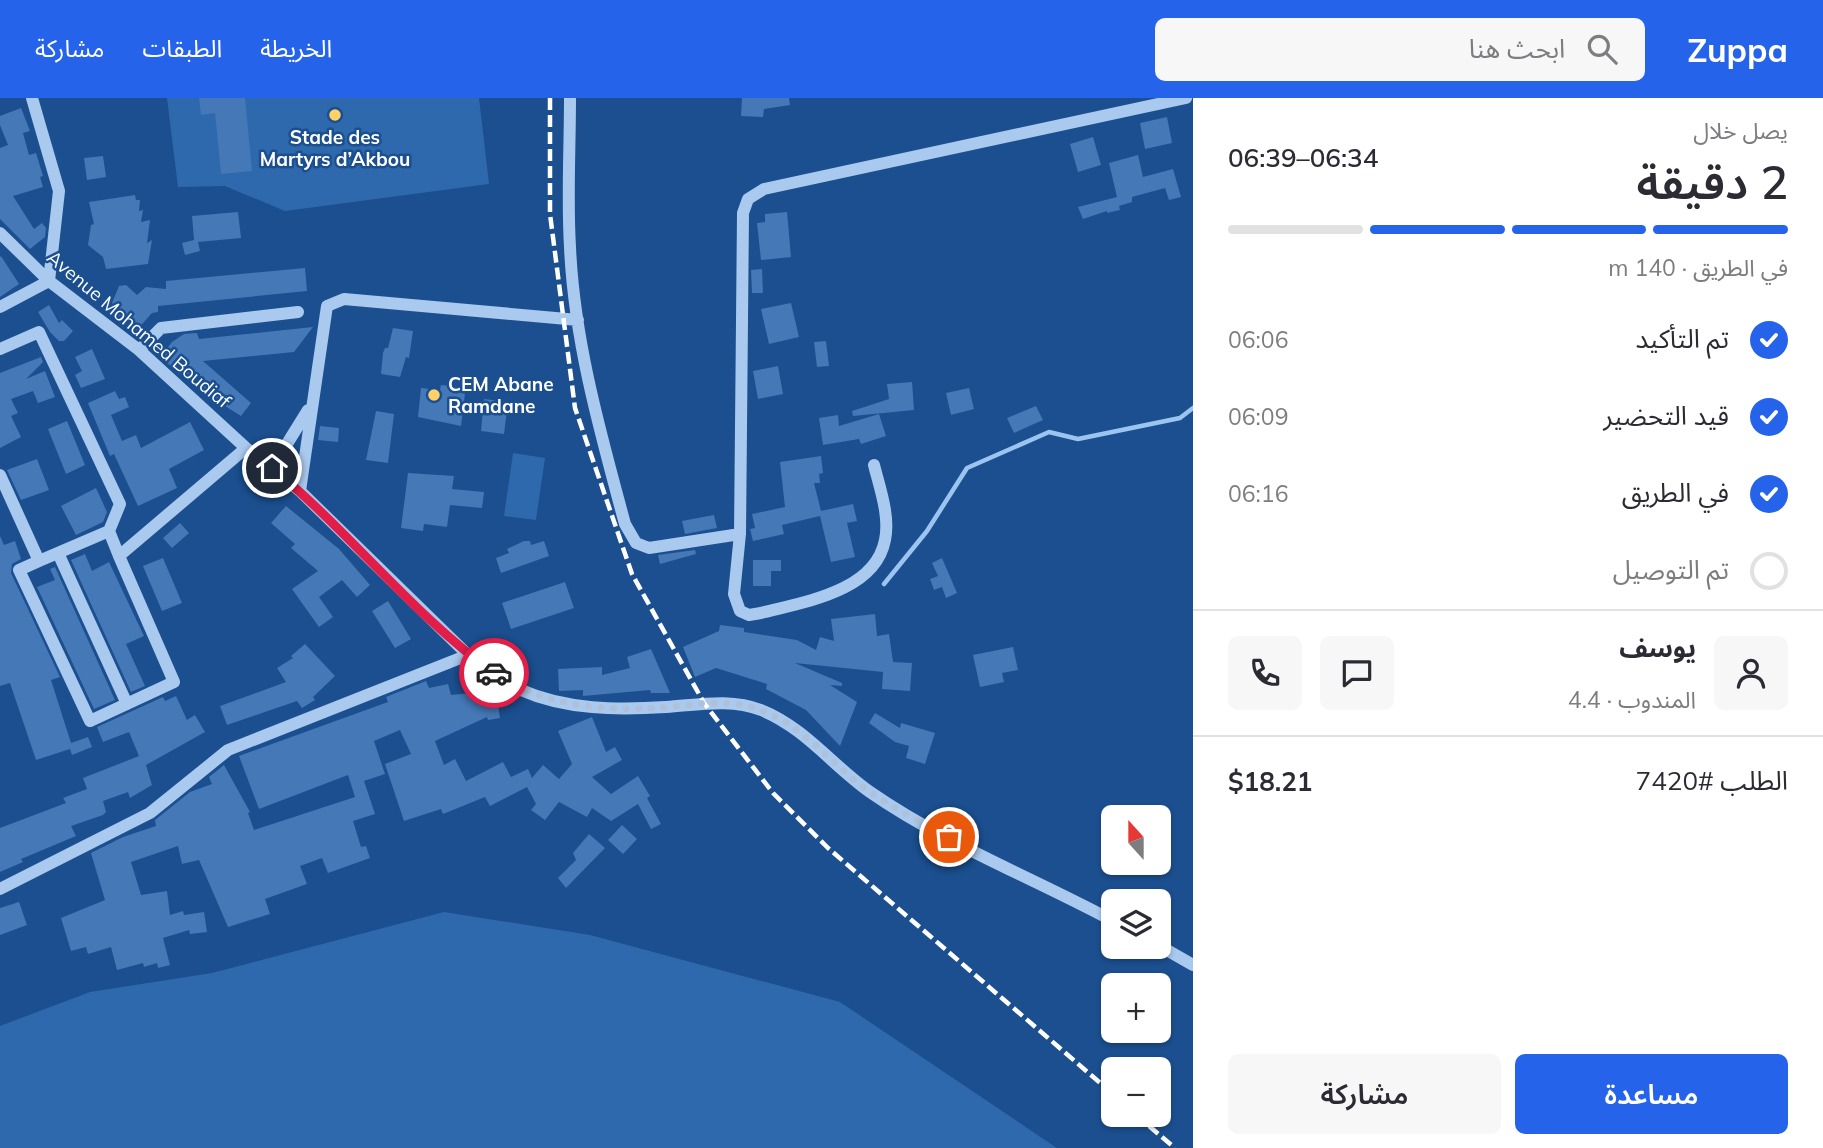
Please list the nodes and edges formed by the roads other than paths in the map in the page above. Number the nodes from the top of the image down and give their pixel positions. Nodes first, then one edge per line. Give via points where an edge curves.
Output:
1 (32, 98) edge
2 (570, 98) edge
3 (1186, 98) edge
4 (0, 233) edge
5 (49, 281) junction
6 (0, 307) edge
7 (298, 312) dead end
8 (578, 320) junction
9 (0, 349) edge
10 (139, 350) junction
11 (310, 406) junction
12 (246, 447) junction
13 (874, 466) dead end
14 (272, 468) junction
15 (0, 475) edge
16 (300, 491) junction
17 (109, 531) junction
18 (740, 534) junction
19 (58, 553) junction
20 (119, 556) junction
21 (39, 561) junction
22 (468, 655) junction
23 (127, 704) junction
24 (0, 889) edge
25 (1101, 915) edge
26 (1171, 952) edge
27 (1193, 965) edge

1 - 5 street via 59,191
2 - 8 street via 570,250
3 - 18 street via 764,189 748,199 743,213
4 - 5 street, Avenue Mohamed Boudiaf
5 - 6 street
5 - 10 street, Avenue Mohamed Boudiaf
7 - 10 street via 160,328
8 - 11 street via 344,299 327,306
8 - 18 street via 615,487 632,538 649,548
9 - 17 street via 39,332 120,504
10 - 12 street, Avenue Mohamed Boudiaf
11 - 14 street
11 - 16 street
12 - 14 street, Avenue Mohamed Boudiaf
12 - 20 street
13 - 18 street via 886,538 875,564 848,585 761,613 740,611 734,594
14 - 16 street, Avenue Mohamed Boudiaf
15 - 21 street
16 - 22 street, Avenue Mohamed Boudiaf
17 - 19 street
17 - 20 street
19 - 21 street
19 - 23 street
20 - 23 street via 174,682
21 - 23 street via 19,570 90,721
22 - 24 street via 228,750 150,813
22 - 25 street, Avenue Mohamed Boudiaf via 520,690 588,707 723,702 758,709 795,728 880,798
26 - 27 street

